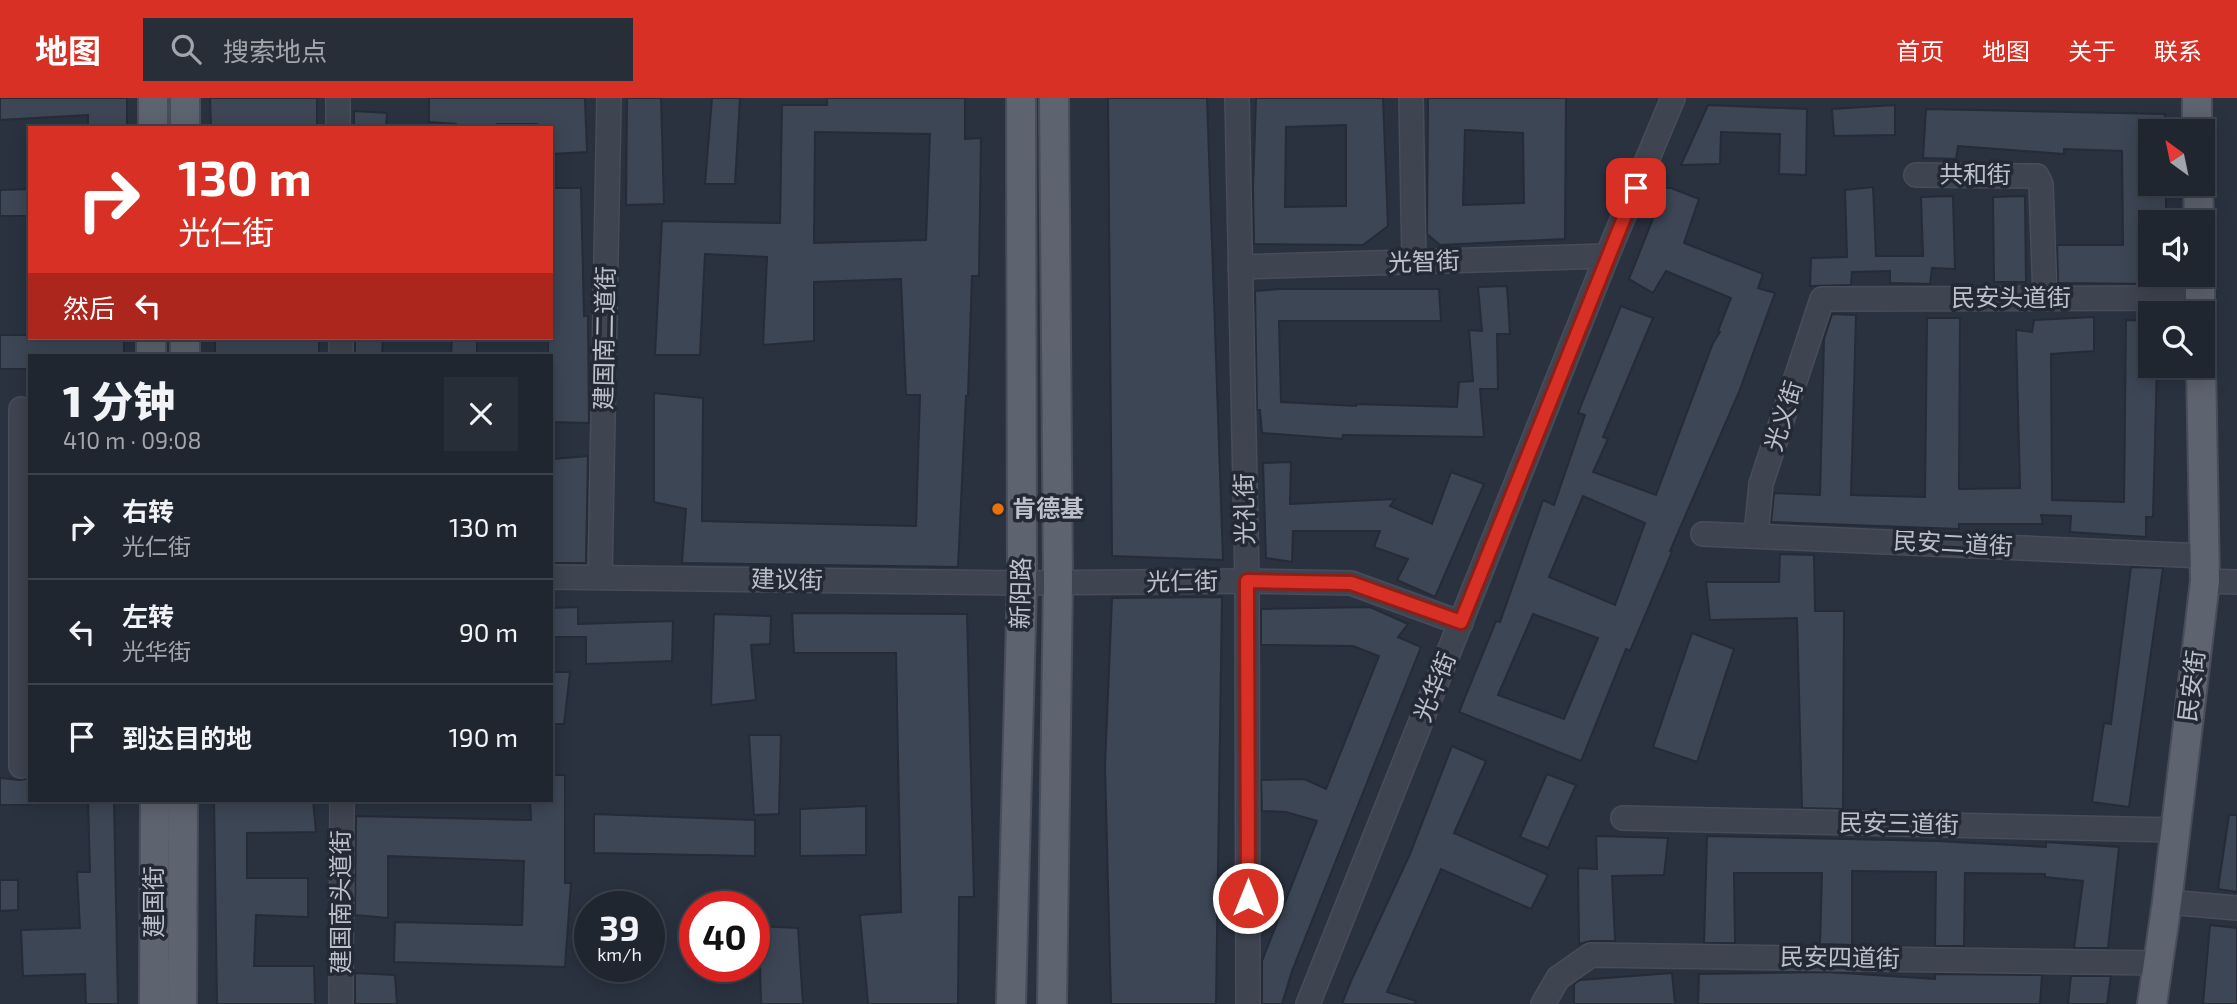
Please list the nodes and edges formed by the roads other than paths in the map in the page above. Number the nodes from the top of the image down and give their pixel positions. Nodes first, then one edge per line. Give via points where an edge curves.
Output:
1 (153, 98) edge
2 (185, 98) edge
3 (338, 98) edge
4 (609, 98) edge
5 (1021, 98) edge
6 (1054, 98) edge
7 (1237, 98) edge
8 (1411, 98) edge
9 (1673, 98) edge
10 (2197, 98) edge
11 (2197, 119) edge
12 (153, 126) edge
13 (185, 126) edge
14 (338, 126) edge
15 (1916, 174) dead end
16 (1607, 256) junction
17 (1414, 262) junction
18 (1240, 267) junction
19 (2200, 295) edge
20 (2045, 298) junction
21 (1822, 299) joint
22 (2201, 378) edge
23 (17, 410) edge
24 (1703, 534) dead end
25 (1756, 535) junction
26 (2204, 569) junction
27 (553, 577) edge
28 (600, 577) junction
29 (1247, 581) junction
30 (2237, 582) edge
31 (1022, 583) junction
32 (1058, 583) junction
33 (1461, 622) junction
34 (17, 766) edge
35 (155, 802) edge
36 (183, 802) edge
37 (342, 802) edge
38 (1623, 818) dead end
39 (2175, 830) junction
40 (2167, 902) junction
41 (2237, 908) edge
42 (2158, 962) junction
43 (153, 1004) edge
44 (182, 1004) edge
45 (341, 1004) edge
46 (1011, 1004) edge
47 (1052, 1004) edge
48 (1248, 1004) edge
49 (1308, 1004) edge
50 (1544, 1004) edge
51 (2152, 1004) edge

1 - 12 main road
2 - 13 main road
3 - 14 street
4 - 28 street, 建国南二道街
5 - 31 main road, 新阳路
6 - 32 main road, 新阳路
7 - 18 street, 光礼街
8 - 17 street
9 - 16 street, 光华街
10 - 11 main road
15 - 20 street, 共和街 via 2037,176
16 - 17 street, 光智街
16 - 33 street, 光华街
17 - 18 street, 光智街
18 - 29 street, 光礼街
19 - 20 street, 民安头道街
20 - 21 street, 民安头道街
21 - 25 street, 光义街 via 1761,484
22 - 26 main road, 民安街
23 - 34 street
24 - 25 street, 民安二道街
25 - 26 street, 民安二道街
26 - 30 street, 民安二道街
26 - 39 main road, 民安街
27 - 28 street, 建议街
28 - 31 street, 建议街
29 - 32 street, 光仁街
29 - 33 street, 光仁街 via 1351,583
29 - 48 street, 光礼街
31 - 32 street, 光仁街
31 - 46 main road, 新阳路
32 - 47 main road, 新阳路
33 - 49 street, 光华街
35 - 43 main road, 建国街
36 - 44 main road, 建国街
37 - 45 street, 建国南头道街
38 - 39 street, 民安三道街
39 - 40 main road, 民安街
40 - 41 street
40 - 42 main road, 民安街
42 - 50 street, 民安四道街 via 1591,955 1558,978
42 - 51 main road, 民安街

